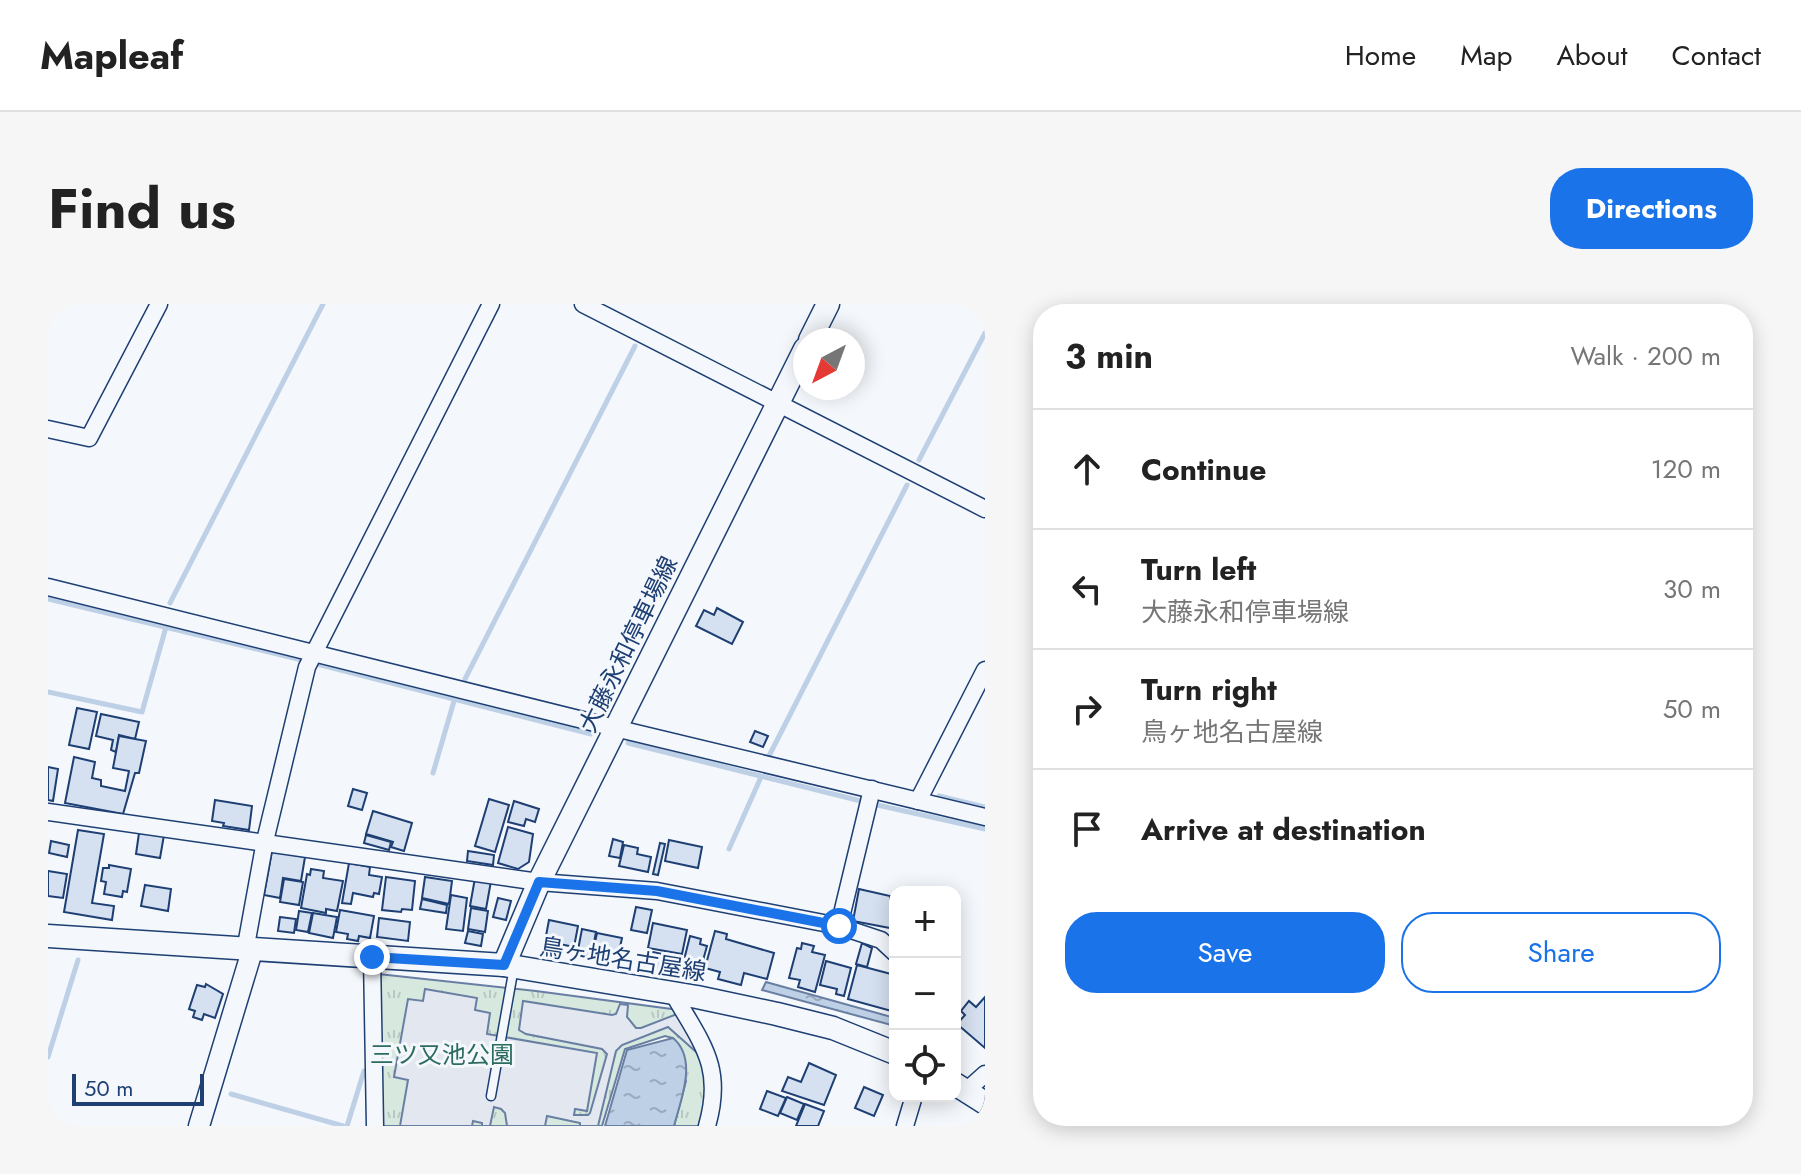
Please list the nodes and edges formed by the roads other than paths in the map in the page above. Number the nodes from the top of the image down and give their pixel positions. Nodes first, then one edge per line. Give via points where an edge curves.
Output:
1 (159, 304) edge
2 (491, 304) edge
3 (583, 304) edge
4 (828, 304) edge
5 (816, 328) edge
6 (793, 372) edge
7 (777, 402) junction
8 (48, 429) edge
9 (985, 509) edge
10 (48, 587) edge
11 (314, 653) junction
12 (985, 670) edge
13 (615, 728) junction
14 (872, 789) junction
15 (918, 801) junction
16 (48, 812) edge
17 (985, 817) edge
18 (265, 841) junction
19 (539, 882) junction
20 (839, 926) junction
21 (48, 936) edge
22 (889, 947) edge
23 (248, 951) junction
24 (372, 957) junction
25 (509, 966) junction
26 (674, 995) junction
27 (889, 1051) edge
28 (491, 1096) dead end
29 (912, 1102) edge
30 (199, 1126) edge
31 (375, 1126) edge
32 (707, 1126) edge
33 (905, 1126) edge

1 - 8 street via 89,438
2 - 11 street
3 - 7 street
4 - 5 main road
6 - 7 main road, 大藤永和停車場線
7 - 9 street
7 - 13 main road, 大藤永和停車場線
10 - 11 street
11 - 13 street
11 - 18 street
12 - 15 street
13 - 14 street
13 - 19 main road, 大藤永和停車場線
14 - 15 street
14 - 20 street
15 - 17 street
16 - 18 street
18 - 19 street
18 - 23 street
19 - 20 street via 657,891
19 - 25 main road, 大藤永和停車場線
20 - 22 street
21 - 23 main road, 鳥ヶ地名古屋線
23 - 24 main road, 鳥ヶ地名古屋線
23 - 30 street
24 - 25 main road, 鳥ヶ地名古屋線
24 - 31 street
25 - 26 main road, 鳥ヶ地名古屋線
25 - 28 lane
26 - 27 main road, 鳥ヶ地名古屋線 via 833,1028
26 - 32 street via 711,1062 714,1101
29 - 33 street

